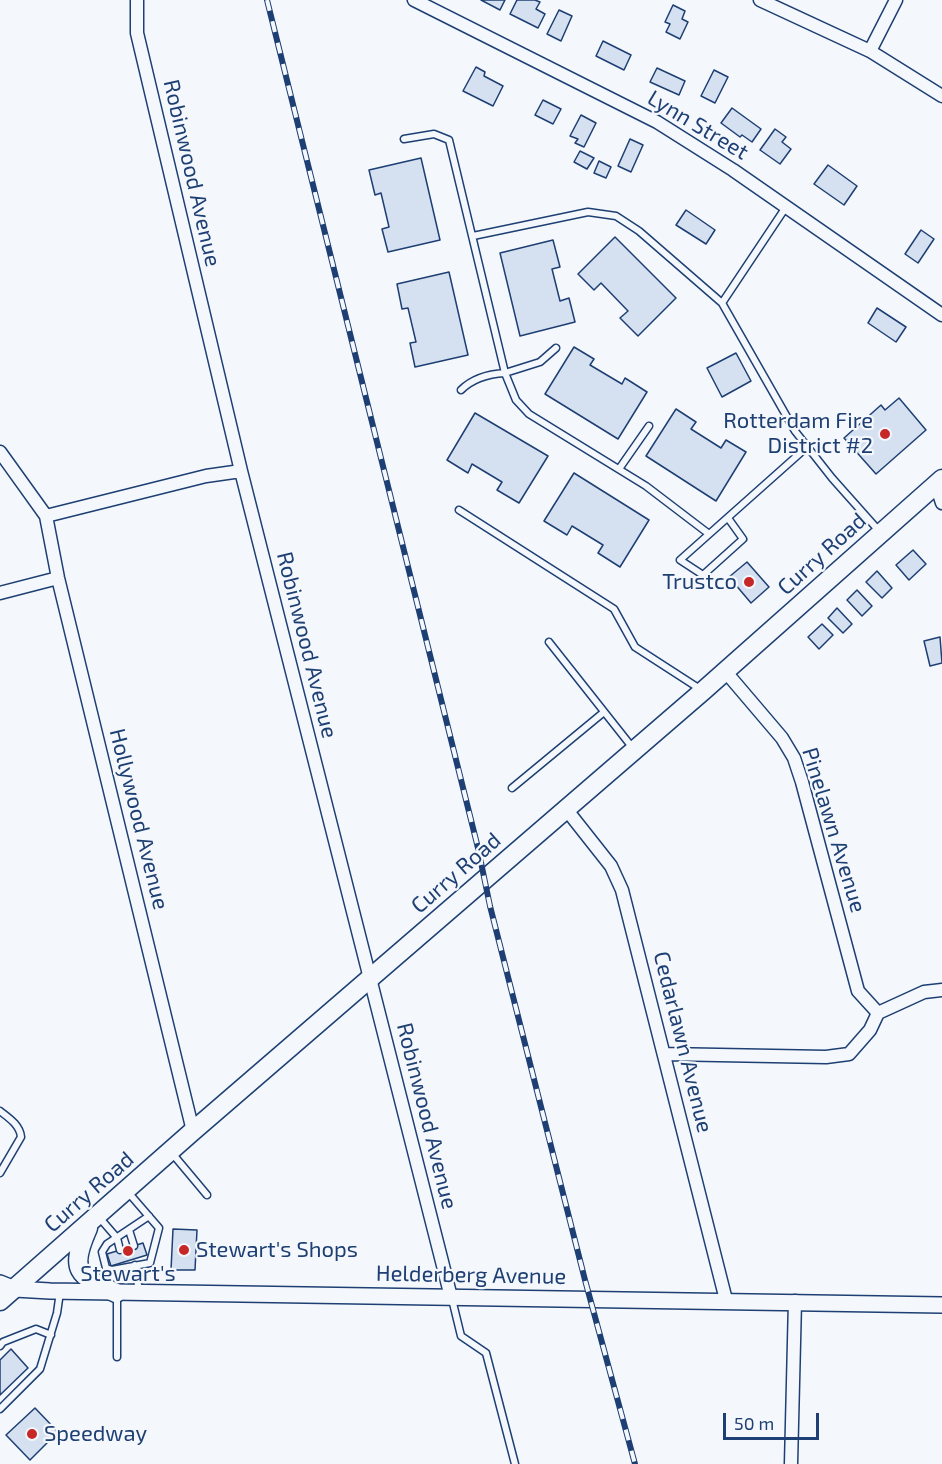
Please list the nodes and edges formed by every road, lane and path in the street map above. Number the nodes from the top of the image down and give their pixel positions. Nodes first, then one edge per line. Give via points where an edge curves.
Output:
1 (137, 0) edge
2 (414, 0) edge
3 (760, 0) edge
4 (896, 0) edge
5 (870, 51) junction
6 (942, 96) edge
7 (404, 139) dead end
8 (787, 207) junction
9 (473, 236) junction
10 (722, 303) junction
11 (942, 315) edge
12 (556, 348) dead end
13 (505, 372) junction
14 (461, 390) dead end
15 (649, 426) dead end
16 (807, 447) junction
17 (0, 453) edge
18 (619, 469) junction
19 (241, 471) junction
20 (939, 482) edge
21 (942, 503) edge
22 (459, 510) dead end
23 (46, 516) junction
24 (728, 518) junction
25 (881, 533) junction
26 (709, 534) junction
27 (58, 578) junction
28 (0, 593) edge
29 (549, 642) dead end
30 (725, 671) junction
31 (703, 691) junction
32 (604, 712) junction
33 (634, 750) junction
34 (512, 788) dead end
35 (566, 809) junction
36 (371, 979) junction
37 (942, 990) edge
38 (878, 1013) junction
39 (665, 1054) junction
40 (0, 1111) edge
41 (193, 1131) junction
42 (171, 1151) junction
43 (0, 1157) edge
44 (6, 1163) junction
45 (0, 1173) edge
46 (126, 1191) junction
47 (207, 1195) dead end
48 (149, 1216) junction
49 (94, 1219) junction
50 (129, 1230) junction
51 (117, 1238) junction
52 (134, 1246) dead end
53 (120, 1250) dead end
54 (138, 1262) junction
55 (7, 1286) edge
56 (60, 1292) junction
57 (116, 1293) junction
58 (140, 1293) junction
59 (451, 1297) junction
60 (726, 1300) junction
61 (0, 1301) edge
62 (795, 1301) junction
63 (942, 1305) edge
64 (51, 1335) junction
65 (1, 1342) edge
66 (117, 1357) dead end
67 (0, 1409) edge
68 (515, 1464) edge
69 (791, 1464) edge

1 - 19 street, Robinwood Avenue via 137,33
2 - 8 street, Lynn Street via 657,122
3 - 5 street
4 - 5 street
5 - 6 street
7 - 9 lane via 434,134 449,140
8 - 10 lane
8 - 11 street, Lynn Street
9 - 10 lane via 588,212 616,216
9 - 13 lane
10 - 16 lane
12 - 13 lane via 540,362
13 - 14 lane via 469,382
13 - 18 lane via 516,400 529,414
15 - 18 lane
16 - 24 lane
16 - 25 lane
17 - 23 street
18 - 26 lane
19 - 23 street
19 - 36 street, Robinwood Avenue
20 - 21 street
20 - 25 main road, Curry Road
22 - 31 lane via 614,609 635,647
23 - 27 street, Hollywood Avenue
24 - 26 lane
24 - 26 lane via 743,539 703,575 680,560
25 - 30 main road, Curry Road
27 - 28 street
27 - 41 street, Hollywood Avenue
29 - 32 lane
30 - 31 main road, Curry Road
30 - 38 street, Pinelawn Avenue via 782,738 794,758 858,992
31 - 33 main road, Curry Road
32 - 33 lane
32 - 34 lane
33 - 35 main road, Curry Road
35 - 36 main road, Curry Road
35 - 39 street, Cedarlawn Avenue via 611,866 622,890
36 - 41 main road, Curry Road
36 - 59 street, Robinwood Avenue
37 - 38 street via 924,992
38 - 39 street via 870,1030 849,1054 826,1058
39 - 60 street, Cedarlawn Avenue
40 - 44 lane via 21,1132
41 - 42 main road, Curry Road
42 - 46 main road, Curry Road
42 - 47 lane
43 - 44 lane
44 - 45 lane
46 - 48 lane
46 - 49 main road, Curry Road
48 - 50 lane
48 - 54 lane via 159,1228 150,1263
49 - 51 lane
49 - 55 main road, Curry Road
49 - 57 main road via 77,1262 87,1280
50 - 51 lane
50 - 52 lane
51 - 53 lane
51 - 54 lane via 102,1252 106,1268 112,1270
54 - 58 lane
55 - 56 street, Helderberg Avenue
55 - 61 main road, Curry Road
56 - 57 street, Helderberg Avenue
56 - 64 lane
57 - 58 street, Helderberg Avenue
57 - 66 lane
58 - 59 street, Helderberg Avenue
59 - 60 street, Helderberg Avenue
59 - 68 lane via 461,1336 486,1353
60 - 62 street, Helderberg Avenue
62 - 63 street, Helderberg Avenue
62 - 69 street
64 - 65 lane via 36,1329
64 - 67 lane via 40,1369

